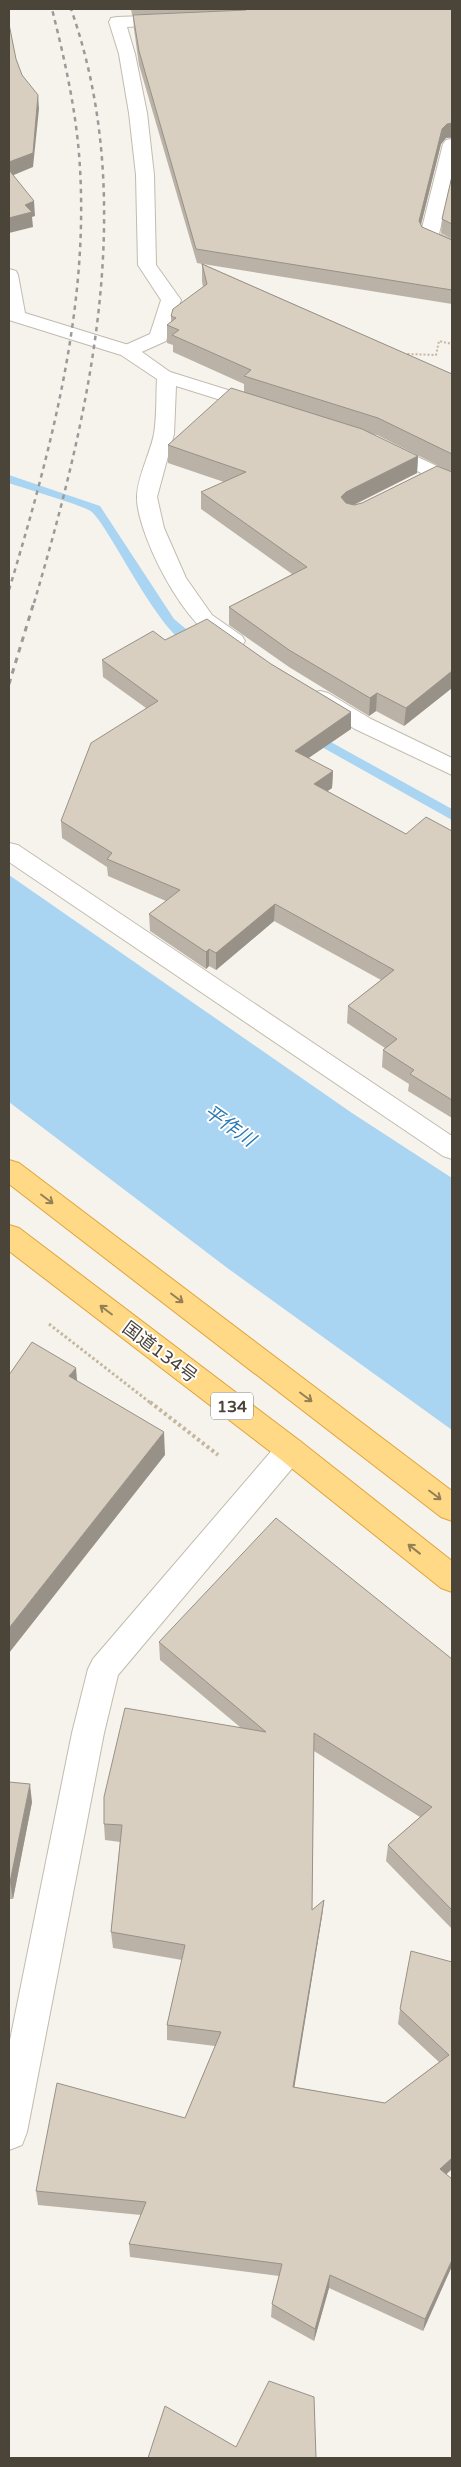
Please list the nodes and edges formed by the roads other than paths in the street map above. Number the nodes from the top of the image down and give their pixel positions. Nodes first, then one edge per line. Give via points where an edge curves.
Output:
1 (183, 20) edge
2 (452, 146) edge
3 (452, 247) edge
4 (9, 275) edge
5 (128, 351) junction
6 (167, 377) junction
7 (274, 411) edge
8 (369, 441) edge
9 (445, 477) edge
10 (412, 485) edge
11 (250, 652) edge
12 (305, 689) edge
13 (452, 767) edge
14 (9, 851) edge
15 (452, 1149) edge
16 (9, 1170) edge
17 (9, 1236) edge
18 (290, 1450) junction
19 (452, 1508) edge
20 (452, 1579) edge
21 (9, 2132) edge

1 - 5 street via 117,22 127,54 146,175 147,265 172,300 158,337
2 - 3 street via 429,236
4 - 5 street via 16,316
5 - 6 street
6 - 7 street
6 - 11 street via 164,434 147,497 153,528 174,578 204,620
8 - 9 street
9 - 10 street
12 - 13 street via 363,724
14 - 15 street
16 -> 19 highway
18 -> 17 highway, 国道134号 / 134
20 -> 18 highway, 国道134号 / 134
18 - 21 street via 104,1669 88,1733

